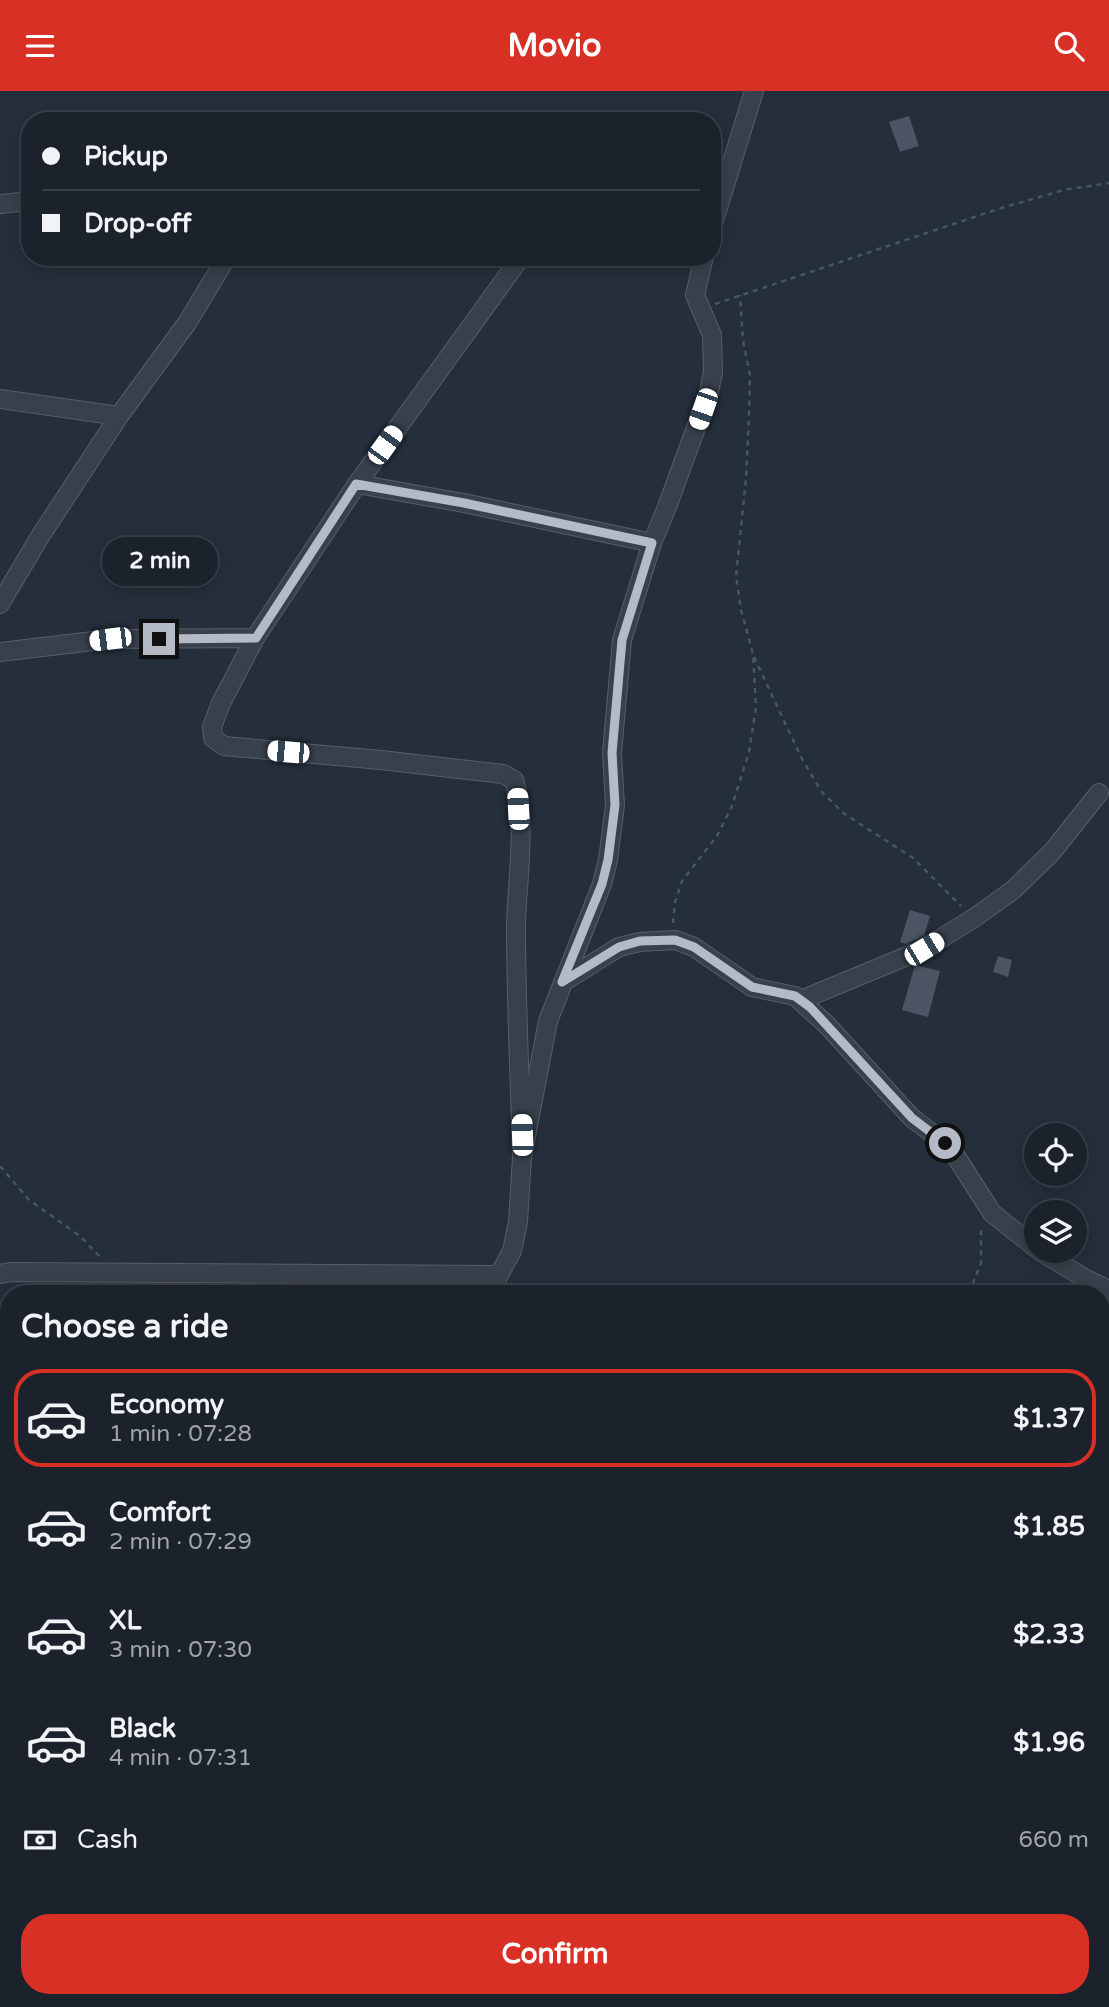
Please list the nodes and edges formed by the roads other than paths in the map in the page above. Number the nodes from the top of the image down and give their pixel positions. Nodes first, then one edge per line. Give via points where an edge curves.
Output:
1 (754, 91) edge
2 (721, 198) edge
3 (21, 202) edge
4 (0, 204) edge
5 (222, 266) edge
6 (514, 266) edge
7 (702, 266) edge
8 (0, 399) edge
9 (119, 415) junction
10 (356, 484) junction
11 (652, 543) junction
12 (0, 604) edge
13 (256, 638) junction
14 (0, 652) edge
15 (1099, 793) dead end
16 (562, 982) junction
17 (801, 1000) junction
18 (522, 1157) junction
19 (1024, 1239) edge
20 (1060, 1263) edge
21 (0, 1274) edge
22 (499, 1275) junction
23 (493, 1285) edge
24 (1099, 1285) edge

1 - 2 street
3 - 4 street
5 - 9 street via 187,323
6 - 10 street
7 - 11 street via 697,305 712,335 713,372
8 - 9 street
9 - 12 street
10 - 11 street
10 - 13 street
11 - 16 street via 622,640 608,860
13 - 14 street via 110,639
13 - 18 street via 212,727 213,738 224,746 503,773 514,781 520,847 516,925
15 - 17 street via 1052,852 1013,890 974,918 924,949
16 - 17 street via 619,947 675,940 694,947 752,987
16 - 18 street via 548,1021
17 - 19 street via 912,1118 945,1143 992,1213
18 - 22 street via 518,1222 512,1251
20 - 24 street
21 - 22 street
22 - 23 street

